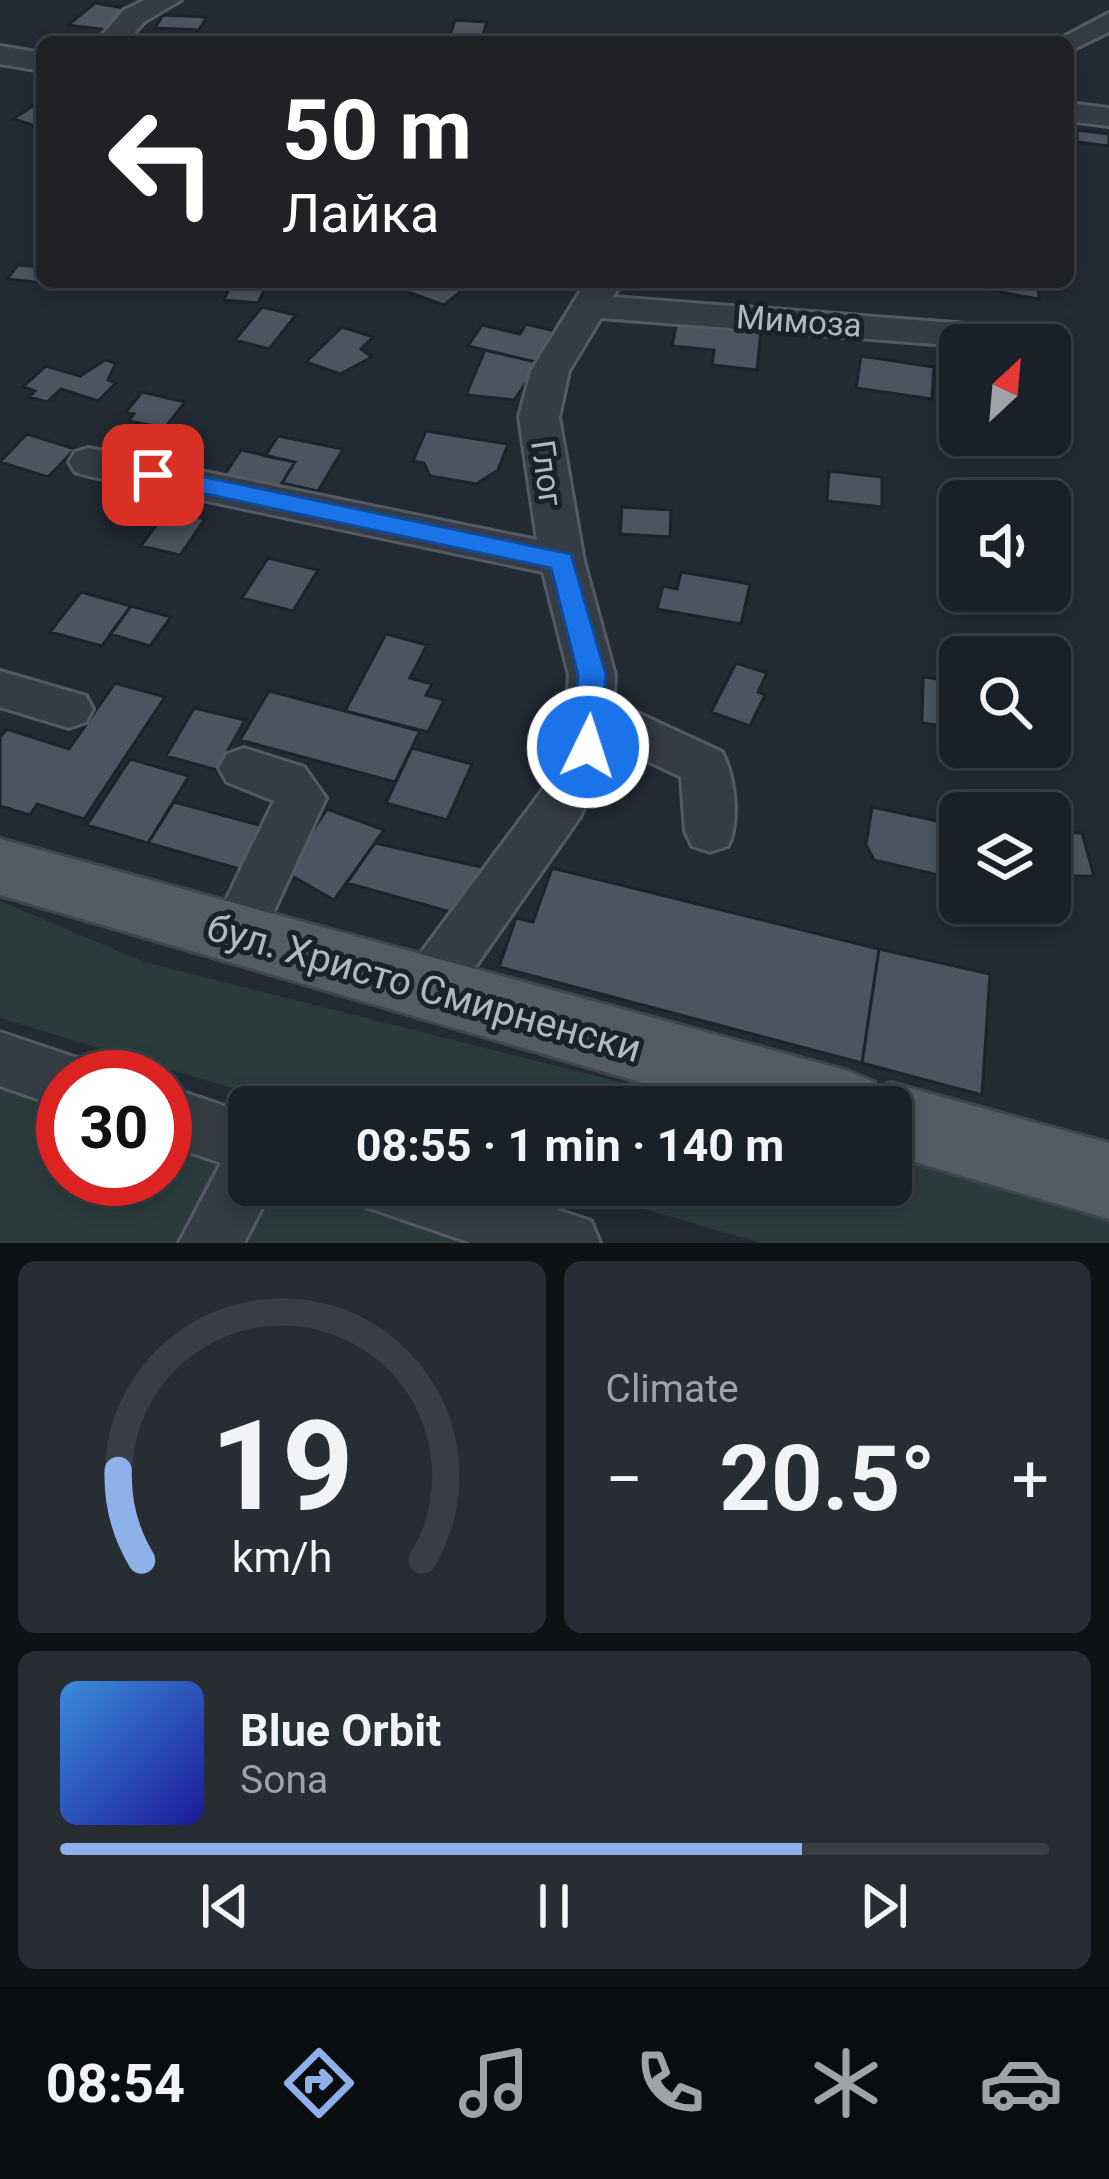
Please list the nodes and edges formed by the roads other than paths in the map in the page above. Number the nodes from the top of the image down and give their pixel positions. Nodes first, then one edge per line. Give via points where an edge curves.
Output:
1 (167, 0) edge
2 (1109, 21) edge
3 (116, 36) edge
4 (1074, 40) edge
5 (0, 55) edge
6 (36, 61) edge
7 (1074, 113) edge
8 (1109, 117) edge
9 (598, 294) edge
10 (939, 331) edge
11 (89, 462) dead end
12 (562, 561) junction
13 (0, 689) edge
14 (69, 709) dead end
15 (593, 713) junction
16 (244, 768) dead end
17 (710, 830) dead end
18 (0, 867) edge
19 (236, 935) junction
20 (428, 988) junction
21 (0, 1059) edge
22 (36, 1071) edge
23 (774, 1086) edge
24 (192, 1123) edge
25 (912, 1125) edge
26 (228, 1135) edge
27 (1109, 1181) edge
28 (231, 1206) edge
29 (451, 1206) edge
30 (211, 1243) edge
31 (569, 1243) edge

1 - 3 street
2 - 4 street
5 - 6 street
7 - 8 street
9 - 10 street, Мимоза
9 - 12 street, Глог via 550,370 538,417
11 - 12 street
12 - 15 street, Глог via 592,675
13 - 14 street
15 - 17 street via 705,766
15 - 20 street, Глог via 588,747 562,802
16 - 19 street via 287,781 301,798
18 - 19 main road, бул. Христо Смирненски
19 - 20 main road, бул. Христо Смирненски
20 - 23 main road, бул. Христо Смирненски
21 - 22 street
24 - 26 street
25 - 27 main road
28 - 30 street
29 - 31 street

